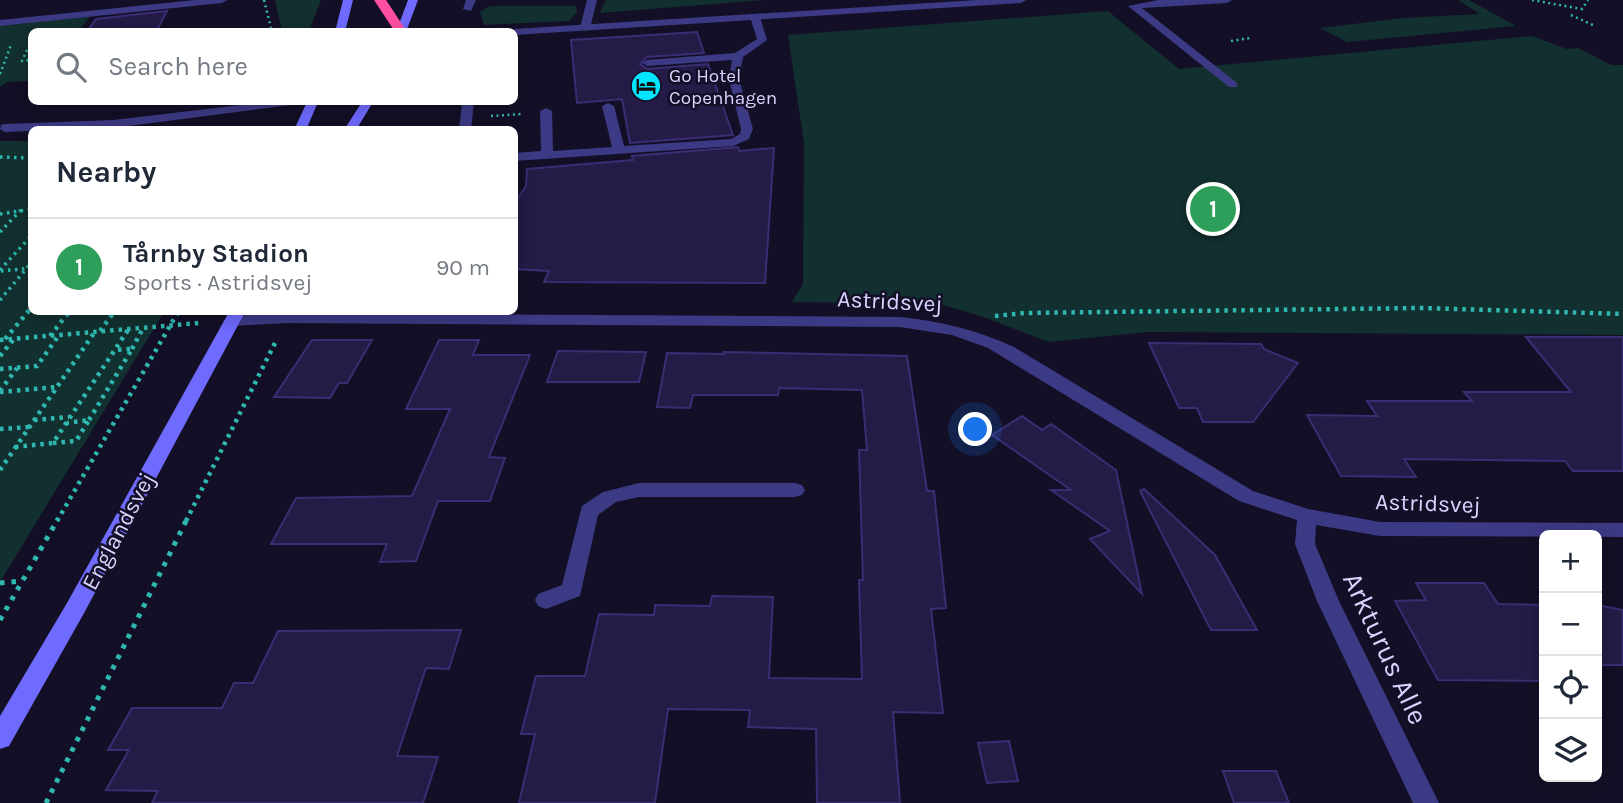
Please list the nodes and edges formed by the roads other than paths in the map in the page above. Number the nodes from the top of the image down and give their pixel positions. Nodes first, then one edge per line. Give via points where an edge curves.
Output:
1 (222, 0) edge
2 (348, 0) edge
3 (380, 0) edge
4 (413, 0) edge
5 (592, 0) edge
6 (1021, 0) edge
7 (1227, 0) edge
8 (1166, 2) edge
9 (755, 17) junction
10 (0, 23) edge
11 (341, 28) edge
12 (398, 28) edge
13 (402, 28) edge
14 (585, 28) junction
15 (518, 32) edge
16 (737, 56) junction
17 (647, 63) dead end
18 (1233, 85) dead end
19 (266, 105) edge
20 (311, 105) edge
21 (365, 105) edge
22 (468, 105) edge
23 (608, 106) dead end
24 (545, 111) dead end
25 (59, 126) edge
26 (302, 126) edge
27 (352, 126) edge
28 (465, 126) edge
29 (28, 127) edge
30 (5, 128) dead end
31 (619, 150) junction
32 (547, 155) junction
33 (518, 157) edge
34 (234, 315) edge
35 (435, 316) edge
36 (795, 490) dead end
37 (1307, 516) junction
38 (1623, 530) edge
39 (546, 600) dead end
40 (0, 738) edge
41 (1426, 803) edge

1 - 10 street
2 - 11 main road
3 - 12 highway
4 - 13 main road
5 - 14 street
6 - 9 street
7 - 8 street
8 - 18 street via 1133,6
9 - 14 street
9 - 16 street via 762,40
14 - 15 street
16 - 17 street
16 - 31 street via 734,79 745,136 733,142
19 - 25 street
20 - 26 main road
21 - 27 main road
22 - 28 street
23 - 31 street
24 - 32 street
29 - 30 street
31 - 32 street
32 - 33 street
34 - 35 street, Astridsvej
34 - 40 main road, Englandsvej
35 - 37 street, Astridsvej via 900,322 946,327 1007,351 1246,496
36 - 39 street via 639,490 610,497 589,511 572,590
37 - 38 street, Astridsvej via 1380,528
37 - 41 street, Arkturus Alle via 1305,544 1328,601

